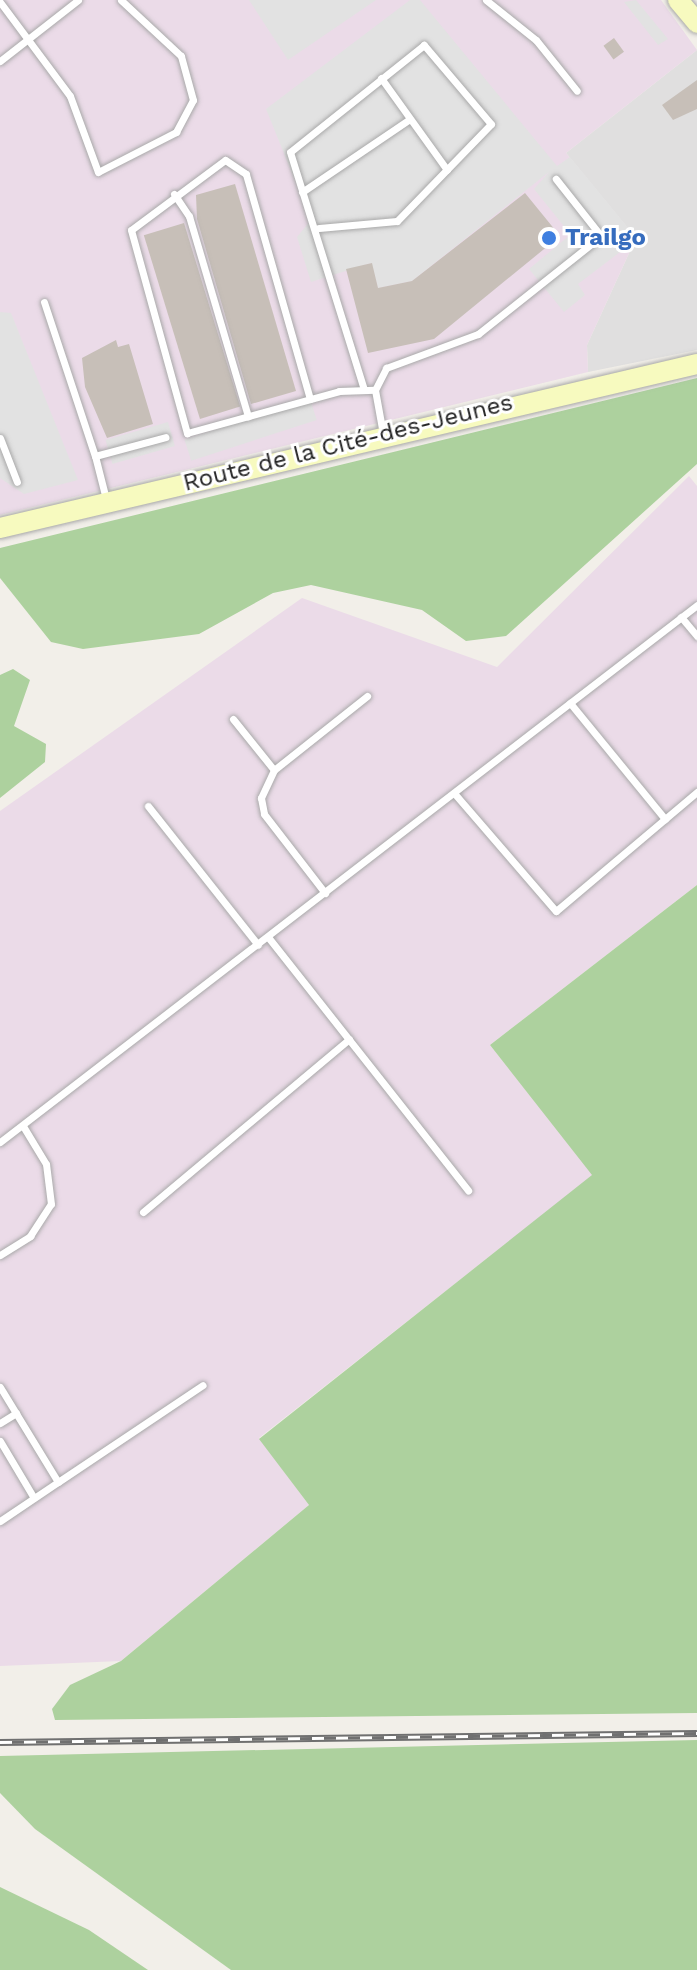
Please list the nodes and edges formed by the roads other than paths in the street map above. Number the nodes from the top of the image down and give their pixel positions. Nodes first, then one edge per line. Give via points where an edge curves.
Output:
1 (78, 0) edge
2 (121, 0) edge
3 (486, 0) edge
4 (678, 0) edge
5 (0, 2) edge
6 (697, 23) edge
7 (27, 37) junction
8 (0, 61) edge
9 (381, 78) junction
10 (577, 91) dead end
11 (410, 119) junction
12 (447, 170) junction
13 (556, 179) dead end
14 (302, 192) junction
15 (174, 194) junction
16 (319, 228) junction
17 (44, 302) dead end
18 (697, 364) edge
19 (364, 390) junction
20 (375, 390) junction
21 (310, 399) junction
22 (248, 416) junction
23 (383, 434) junction
24 (166, 437) dead end
25 (0, 438) edge
26 (95, 456) junction
27 (17, 482) dead end
28 (106, 502) junction
29 (0, 528) edge
30 (697, 605) edge
31 (681, 617) junction
32 (697, 636) edge
33 (367, 696) dead end
34 (570, 703) junction
35 (233, 719) dead end
36 (274, 770) junction
37 (697, 792) edge
38 (454, 793) junction
39 (148, 806) dead end
40 (665, 819) junction
41 (325, 893) junction
42 (268, 937) junction
43 (258, 945) junction
44 (349, 1039) junction
45 (23, 1126) junction
46 (0, 1142) edge
47 (468, 1190) dead end
48 (143, 1212) dead end
49 (0, 1255) edge
50 (203, 1385) dead end
51 (0, 1387) edge
52 (16, 1413) junction
53 (0, 1423) edge
54 (0, 1441) edge
55 (58, 1482) junction
56 (34, 1498) junction
57 (0, 1521) edge

1 - 7 lane
2 - 7 lane via 181,56 193,100 176,132 98,172 70,96
3 - 10 lane via 536,40
4 - 6 main road
5 - 7 lane
7 - 8 lane
9 - 11 lane
9 - 12 lane via 424,45 491,124
9 - 14 lane via 290,152
11 - 12 lane
11 - 14 lane
12 - 16 lane via 397,221
13 - 20 lane via 601,236 478,334 395,362
14 - 16 lane
15 - 21 lane via 217,163 240,165
15 - 22 lane via 189,216
15 - 22 lane via 131,230 187,433
16 - 19 lane
17 - 26 lane
18 - 23 main road, Route de la Cité-des-Jeunes
19 - 20 lane
19 - 21 lane
20 - 23 lane
21 - 22 lane
23 - 28 main road, Route de la Cité-des-Jeunes
24 - 26 lane
25 - 27 lane
26 - 28 lane
28 - 29 main road, Route de la Cité-des-Jeunes
30 - 31 lane
31 - 32 lane
31 - 34 lane
33 - 36 lane
34 - 38 lane
34 - 40 lane
35 - 36 lane
36 - 41 lane via 261,798 264,814
37 - 40 lane
38 - 40 lane via 556,911
38 - 41 lane
39 - 43 lane
41 - 42 lane
42 - 43 lane
42 - 44 lane
43 - 45 lane
44 - 47 lane
44 - 48 lane
45 - 46 lane
45 - 49 lane via 46,1164 51,1204 30,1236
50 - 55 lane
51 - 52 lane
52 - 53 lane
52 - 55 lane
54 - 56 lane
55 - 56 lane
56 - 57 lane

